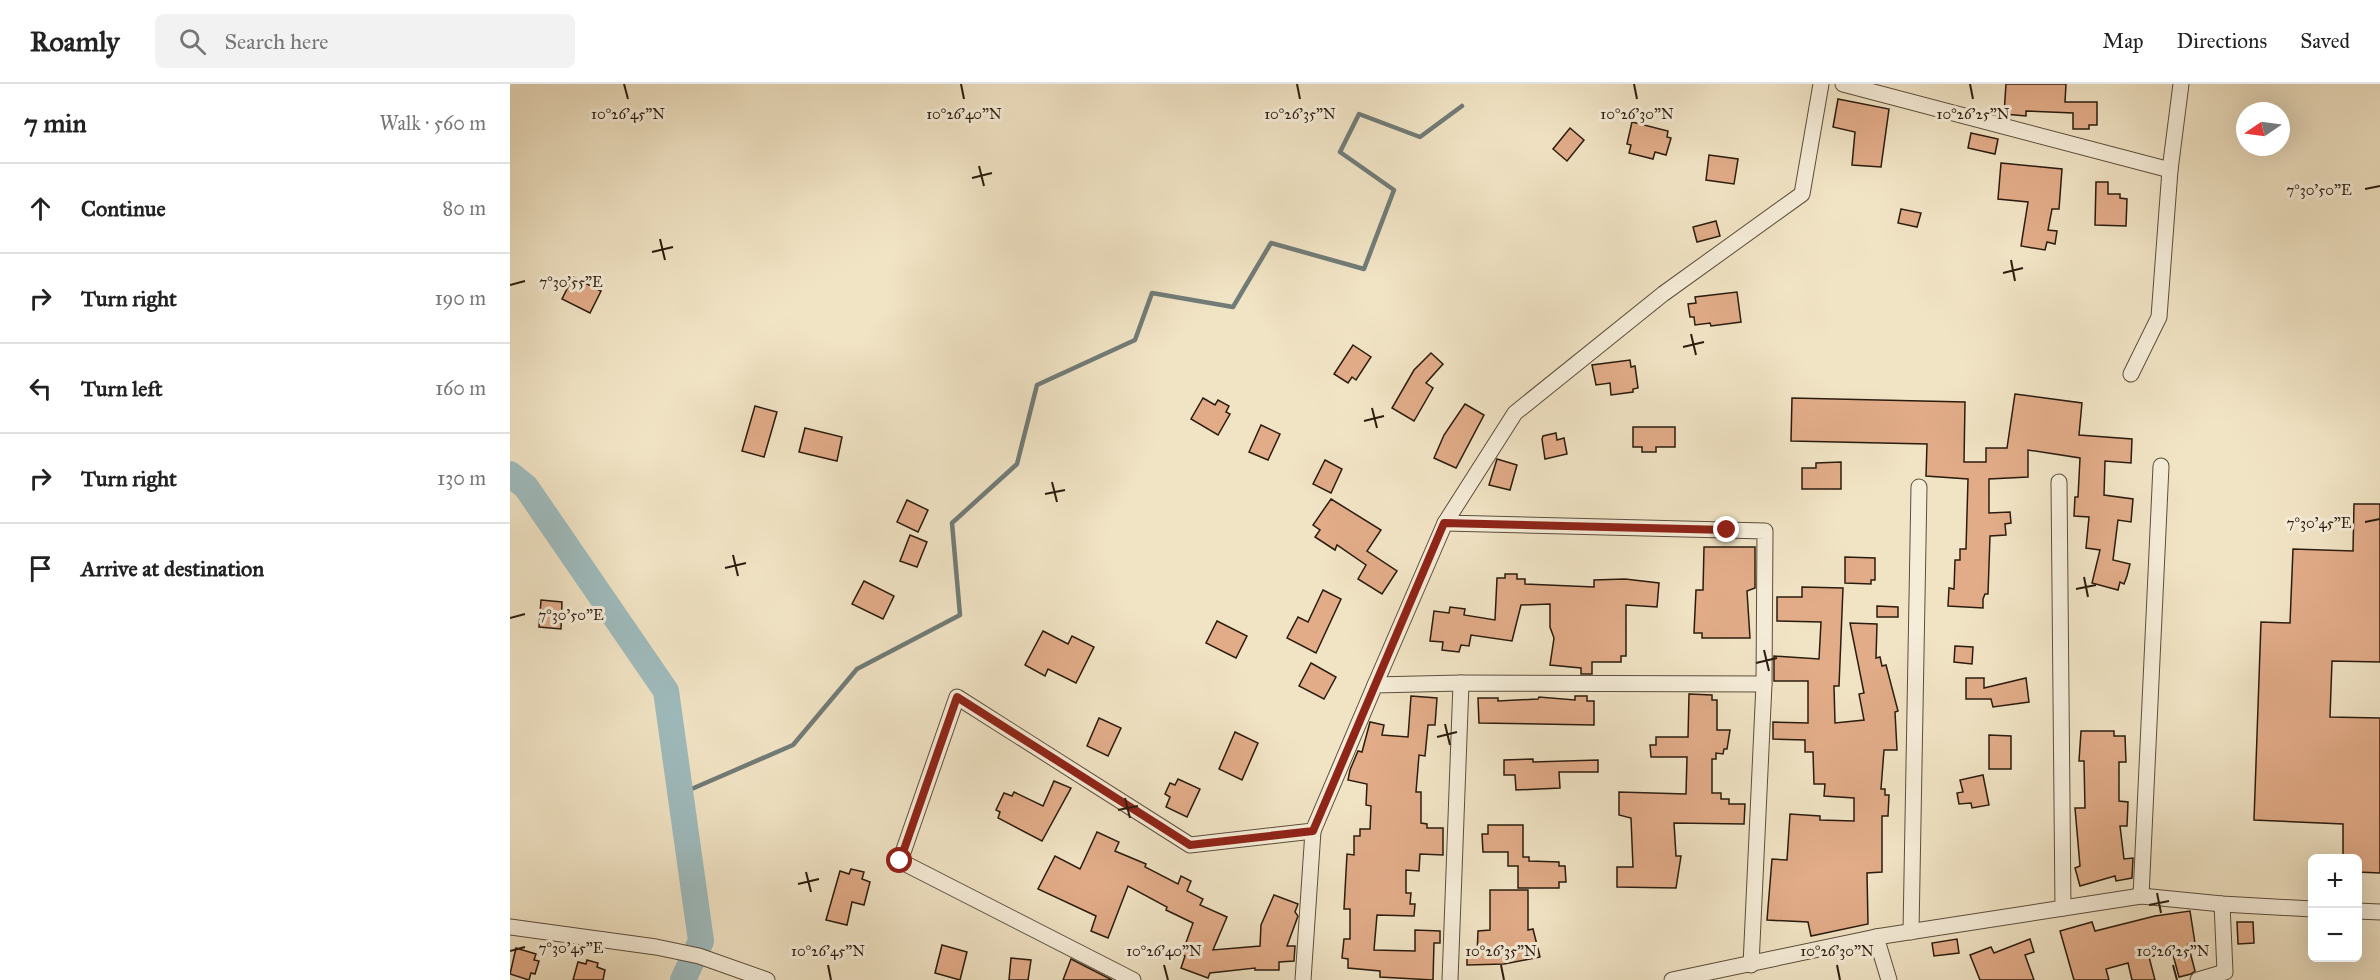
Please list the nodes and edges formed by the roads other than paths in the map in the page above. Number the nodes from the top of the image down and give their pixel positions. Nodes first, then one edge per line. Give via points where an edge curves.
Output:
1 (1821, 84) edge
2 (1843, 84) edge
3 (2181, 84) edge
4 (2170, 170) junction
5 (2131, 374) dead end
6 (2161, 466) dead end
7 (2059, 482) dead end
8 (1919, 487) dead end
9 (1444, 523) junction
10 (1461, 682) junction
11 (1764, 684) junction
12 (1375, 685) junction
13 (1313, 831) junction
14 (2141, 896) junction
15 (2222, 904) junction
16 (2063, 908) junction
17 (2308, 909) edge
18 (2362, 911) edge
19 (2380, 912) edge
20 (510, 927) edge
21 (1911, 932) junction
22 (1876, 937) junction
23 (1751, 965) junction
24 (767, 980) edge
25 (1133, 980) edge
26 (1303, 980) edge
27 (1450, 980) edge
28 (1672, 980) edge
29 (1889, 980) edge
30 (2198, 980) edge

1 - 9 street via 1803,194 1663,294 1515,413
2 - 4 street
3 - 4 street
4 - 5 street via 2159,316
6 - 14 street
7 - 16 street
8 - 21 street
9 - 11 street via 1765,531
9 - 12 street
10 - 11 street
10 - 12 street
10 - 27 street
11 - 23 street
12 - 13 street
13 - 25 street via 1190,845 957,697 900,861
13 - 26 street
14 - 15 street
14 - 16 street
15 - 17 street
15 - 30 street via 2224,972
16 - 21 street
18 - 19 street
20 - 24 street via 656,947 699,956
21 - 22 street
22 - 23 street
22 - 29 street
23 - 28 street

